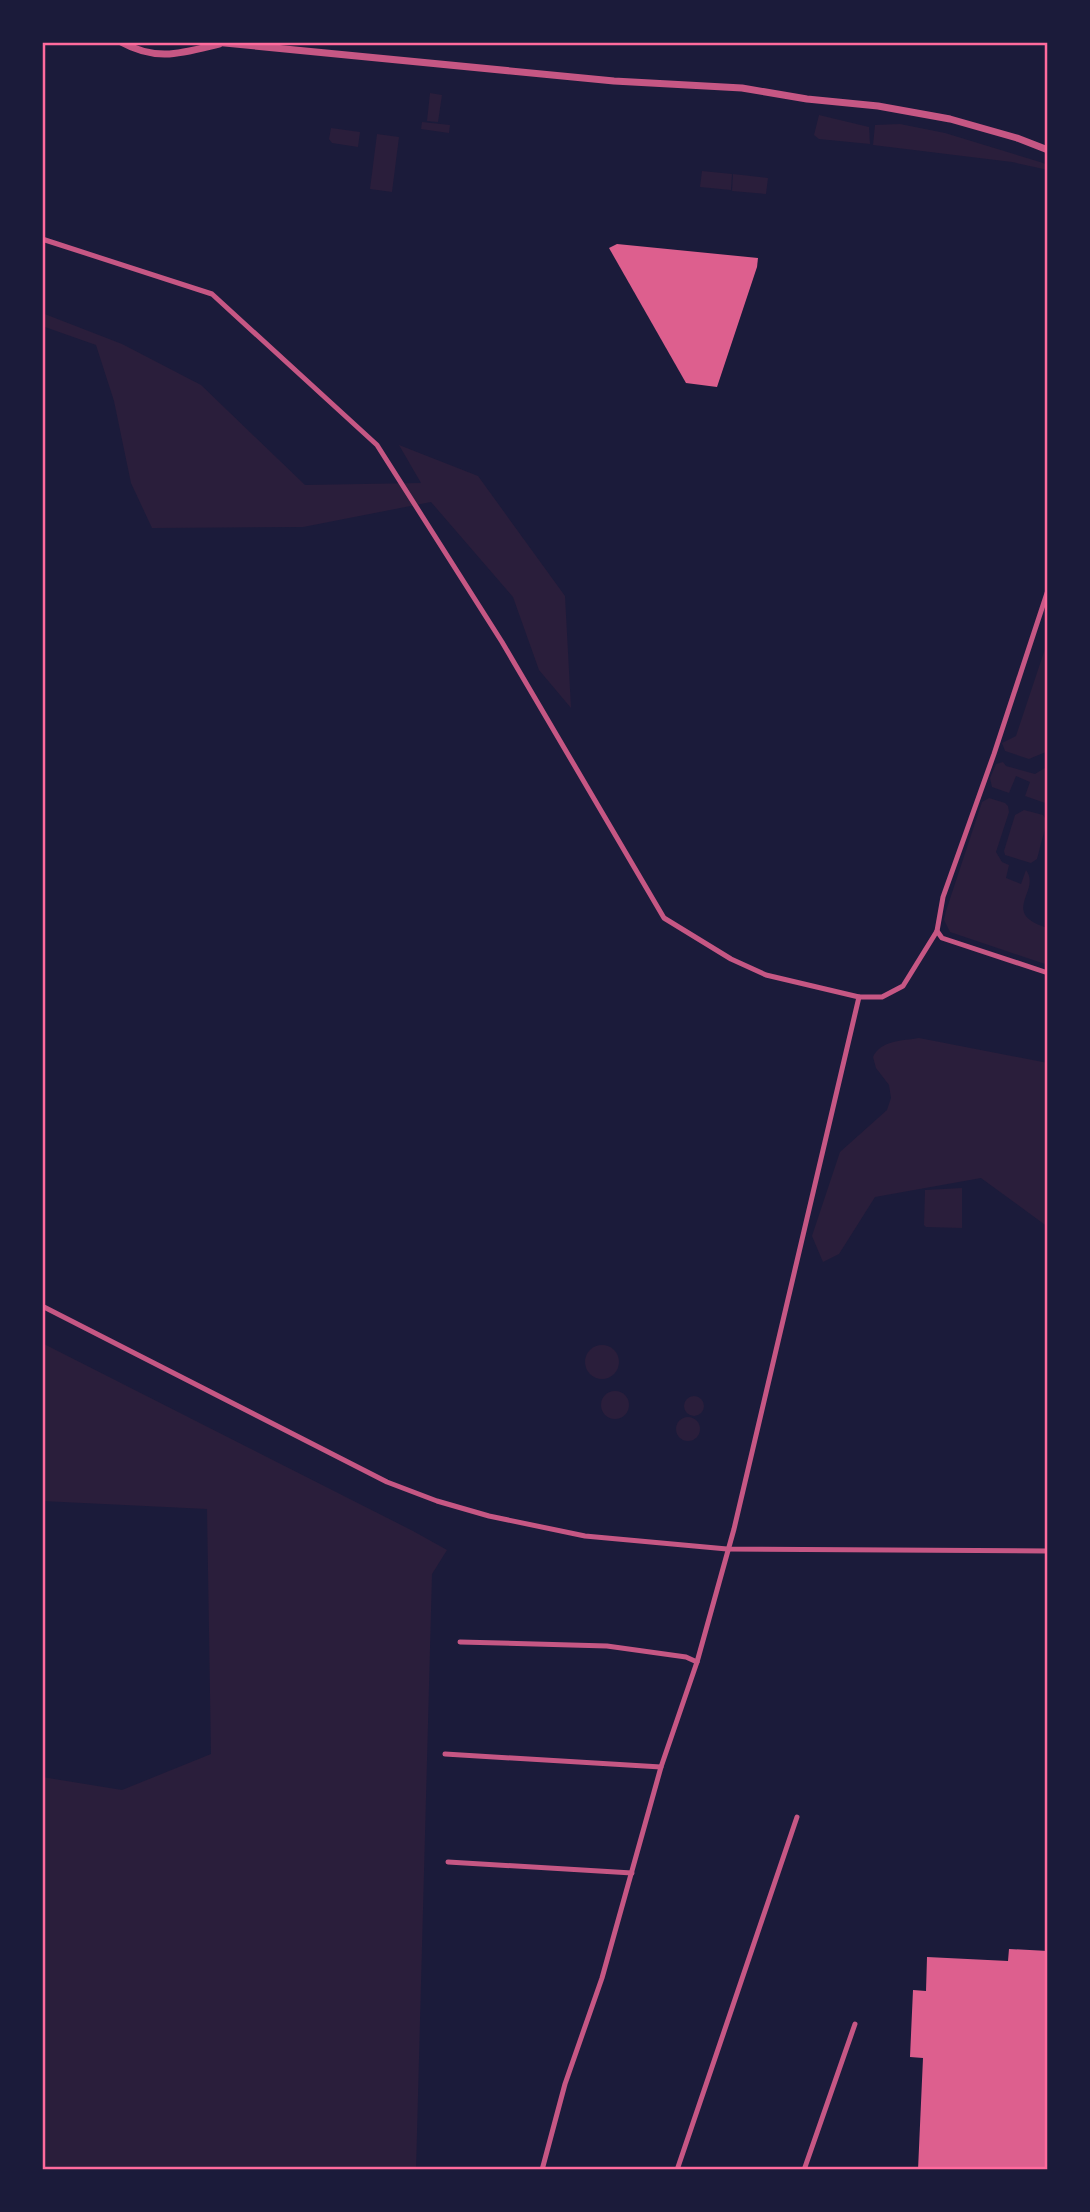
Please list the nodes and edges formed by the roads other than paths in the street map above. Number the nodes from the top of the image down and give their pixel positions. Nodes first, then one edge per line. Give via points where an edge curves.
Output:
1 (121, 42) edge
2 (217, 43) edge
3 (1048, 150) edge
4 (42, 239) edge
5 (1048, 590) edge
6 (937, 931) junction
7 (1048, 973) edge
8 (859, 997) junction
9 (42, 1306) edge
10 (727, 1549) junction
11 (1048, 1552) edge
12 (460, 1642) dead end
13 (697, 1662) junction
14 (445, 1754) dead end
15 (661, 1767) junction
16 (797, 1817) dead end
17 (448, 1862) dead end
18 (632, 1873) junction
19 (855, 2024) dead end
20 (542, 2170) edge
21 (677, 2170) edge
22 (804, 2170) edge

1 - 2 street via 158,55
2 - 3 street via 614,81 742,88 950,118
4 - 8 street via 212,294 377,445 502,642 664,919 766,975
5 - 6 street via 943,897
6 - 7 street via 942,938
6 - 8 street via 904,986 883,998
8 - 10 street
9 - 10 street via 387,1482 437,1501 585,1536
10 - 11 street
10 - 13 street
12 - 13 street via 607,1646
13 - 15 street
14 - 15 street
15 - 18 street
16 - 21 street
17 - 18 street
18 - 20 street
19 - 22 street

